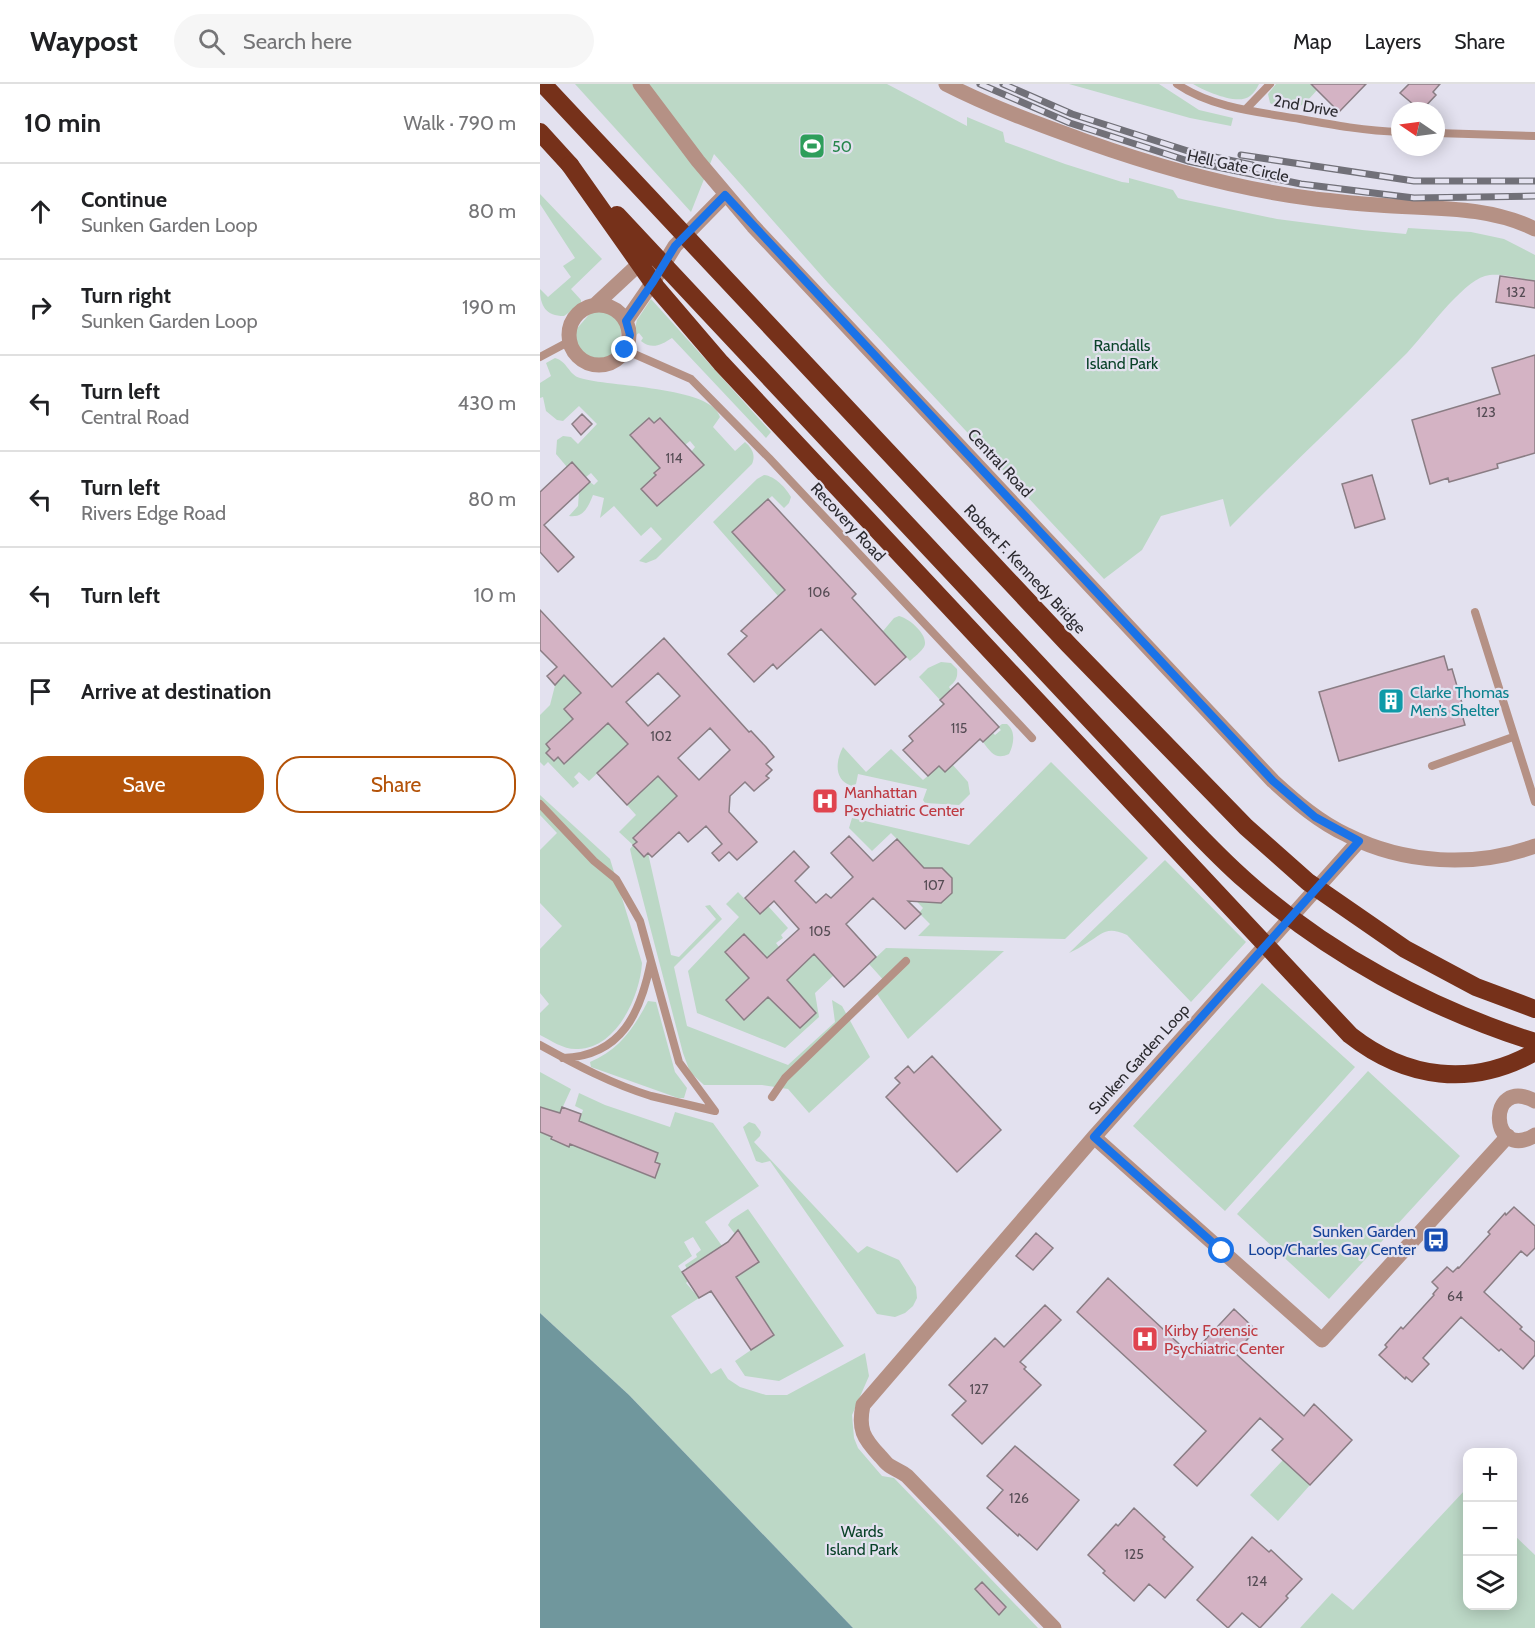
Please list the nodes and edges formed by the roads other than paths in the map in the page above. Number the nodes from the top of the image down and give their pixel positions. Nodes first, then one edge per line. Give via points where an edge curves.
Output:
1 (543, 84) edge
2 (640, 84) edge
3 (946, 84) edge
4 (1177, 84) edge
5 (1270, 84) edge
6 (1246, 110) junction
7 (1391, 131) edge
8 (540, 132) edge
9 (1445, 133) edge
10 (1535, 136) edge
11 (570, 165) junction
12 (725, 195) junction
13 (1535, 228) edge
14 (675, 246) junction
15 (595, 305) junction
16 (626, 321) junction
17 (570, 341) junction
18 (625, 350) junction
19 (540, 357) edge
20 (1475, 612) dead end
21 (1513, 737) junction
22 (1032, 738) dead end
23 (1432, 766) dead end
24 (1535, 802) edge
25 (540, 804) edge
26 (1359, 841) junction
27 (1535, 846) edge
28 (651, 961) junction
29 (906, 961) dead end
30 (1535, 1009) edge
31 (1535, 1042) edge
32 (540, 1046) edge
33 (1535, 1052) edge
34 (563, 1058) junction
35 (772, 1097) dead end
36 (1535, 1101) edge
37 (1535, 1135) edge
38 (1508, 1136) junction
39 (1094, 1137) junction
40 (1054, 1628) edge

1 - 30 highway, Robert F. Kennedy Bridge, bridge via 1069,645 1253,834 1308,882 1405,950 1476,987
2 - 12 street, Central Road
3 - 13 street, Hell Gate Circle via 1058,132 1209,180 1314,199 1473,212
4 - 6 lane, 2nd Drive via 1206,100
5 - 6 lane
6 - 7 lane, 2nd Drive
8 - 11 highway
9 - 10 lane
11 - 31 highway, bridge via 1184,820 1247,882 1364,966 1474,1021
11 - 33 highway, bridge via 656,287 733,377 1346,1030 1382,1056 1434,1073 1479,1073
12 - 14 street
12 - 26 street, Central Road via 1273,781 1315,817
14 - 15 street via 638,265
14 - 16 street
15 - 16 street via 616,310
15 - 17 street via 573,320
16 - 18 street via 630,335
17 - 18 street via 578,356 596,365 615,361
17 - 19 lane
18 - 22 lane, Recovery Road via 691,379
20 - 21 lane
21 - 23 lane
21 - 24 lane
25 - 28 lane via 616,879 640,921
26 - 27 street via 1439,860 1487,858
26 - 39 street, Sunken Garden Loop
28 - 34 lane via 638,1008 619,1036 598,1052
28 - 34 lane via 679,1062 715,1111 650,1095
29 - 35 lane via 779,1084
32 - 34 lane
36 - 38 street via 1515,1097 1504,1103 1498,1121
37 - 38 street via 1521,1141
38 - 39 street, Sunken Garden Loop via 1322,1340
39 - 40 street via 875,1389 863,1405 860,1421 864,1438 872,1448 907,1476

